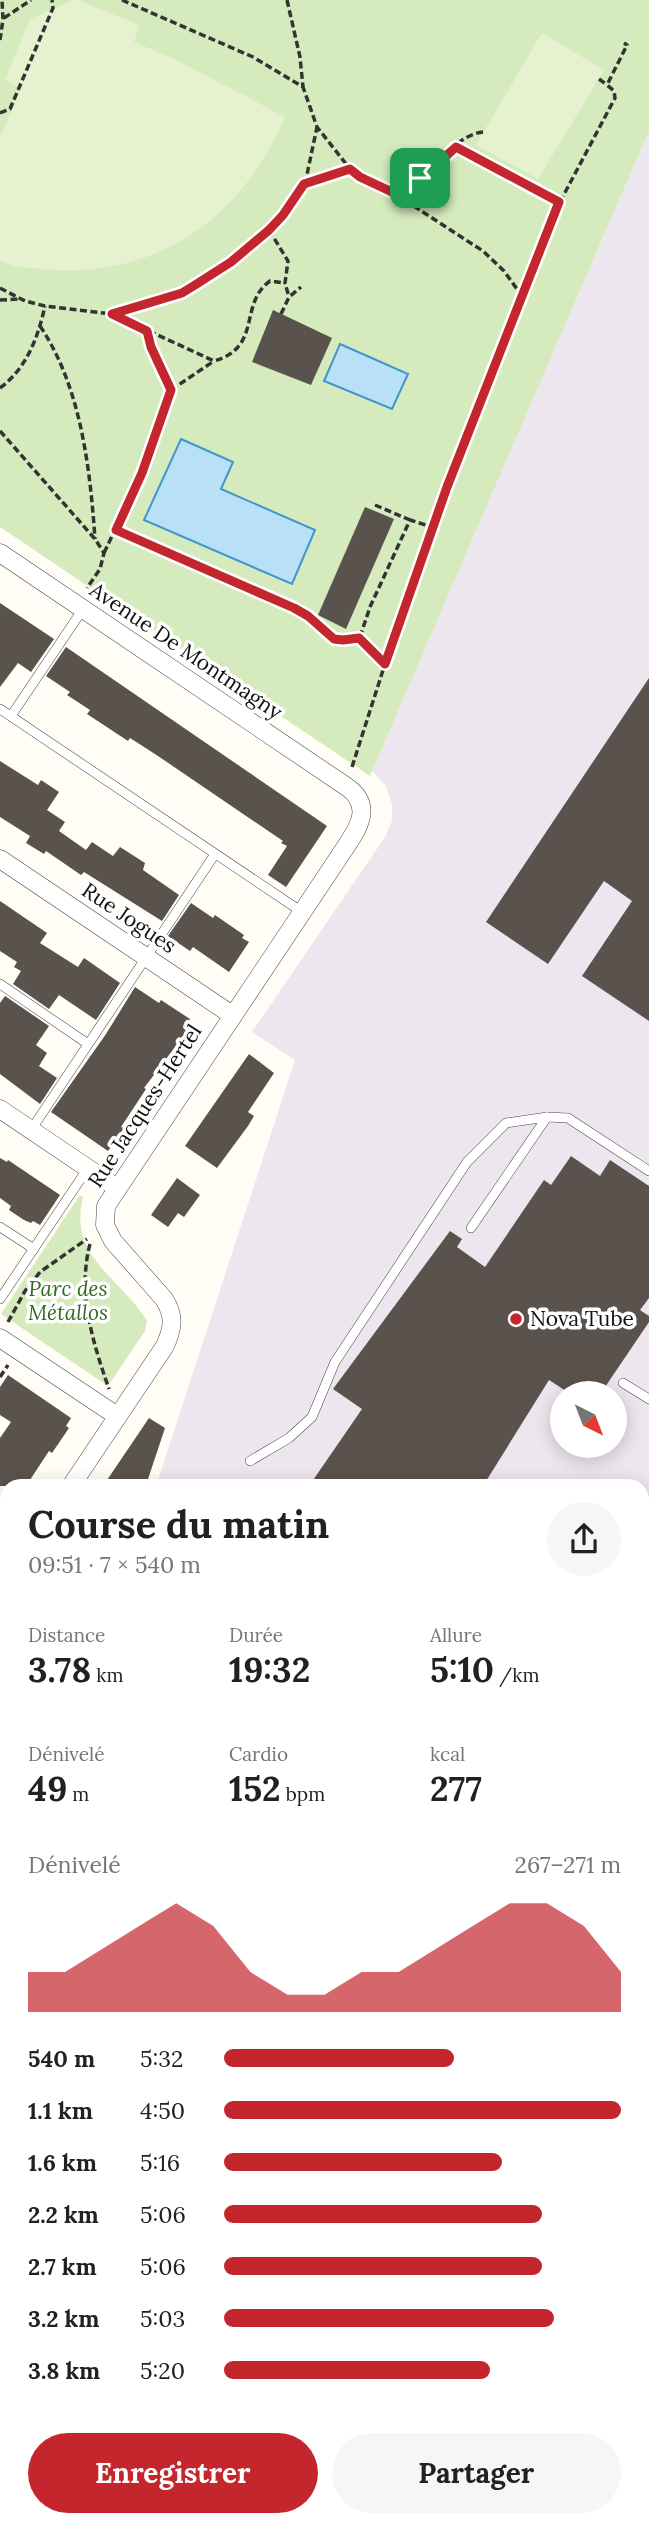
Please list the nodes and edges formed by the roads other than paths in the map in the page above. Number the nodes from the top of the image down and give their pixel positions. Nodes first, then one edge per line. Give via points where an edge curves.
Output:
1 (0, 553) edge
2 (83, 609) junction
3 (0, 709) edge
4 (11, 716) junction
5 (347, 787) joint
6 (215, 854) junction
7 (0, 859) edge
8 (302, 912) junction
9 (145, 957) junction
10 (0, 984) edge
11 (232, 1015) junction
12 (88, 1044) junction
13 (0, 1109) edge
14 (547, 1117) junction
15 (31, 1130) junction
16 (88, 1168) junction
17 (649, 1171) edge
18 (117, 1188) junction
19 (0, 1227) edge
20 (471, 1228) dead end
21 (34, 1249) junction
22 (0, 1299) edge
23 (4, 1330) edge
24 (627, 1385) edge
25 (649, 1399) edge
26 (117, 1416) junction
27 (250, 1461) dead end
28 (76, 1479) edge

1 - 2 street, Avenue De Montmagny
2 - 4 lane
2 - 5 street, Avenue De Montmagny
3 - 4 lane
4 - 6 lane
5 - 8 street, Rue Jacques-Hertel via 361,802 361,817
6 - 8 lane
6 - 9 lane
7 - 9 street, Rue Jogues
8 - 11 street, Rue Jacques-Hertel
9 - 11 street, Rue Jogues
9 - 12 lane
10 - 12 lane
11 - 18 street, Rue Jacques-Hertel
12 - 15 lane
13 - 15 street
14 - 17 lane via 568,1118
14 - 20 lane
14 - 27 lane via 506,1123 467,1162 335,1362 312,1417 289,1438
15 - 16 street
16 - 18 street
16 - 21 lane
18 - 26 street, Rue Jacques-Hertel via 106,1206 105,1225 113,1241 164,1299 173,1322 165,1346
19 - 21 lane
21 - 22 lane
23 - 26 street
24 - 25 lane
26 - 28 street, Rue Jacques-Hertel

